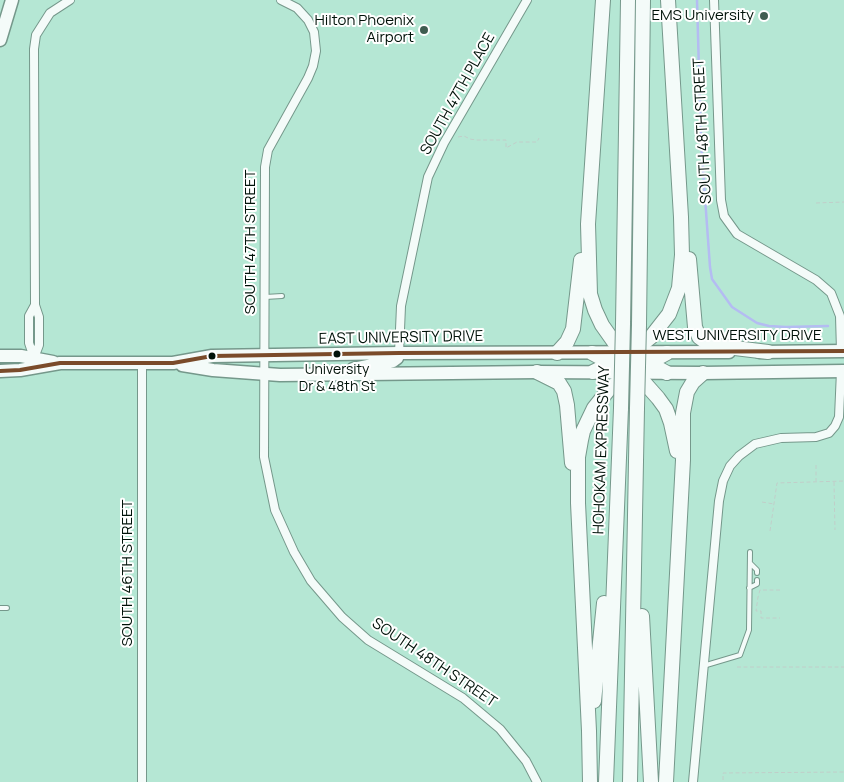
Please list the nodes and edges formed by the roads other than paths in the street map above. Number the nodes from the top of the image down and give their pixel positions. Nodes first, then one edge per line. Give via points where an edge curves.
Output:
1 (12, 0) edge
2 (70, 0) edge
3 (281, 0) edge
4 (527, 0) edge
5 (603, 0) edge
6 (628, 0) edge
7 (643, 0) edge
8 (668, 0) edge
9 (714, 0) edge
10 (0, 40) edge
11 (681, 217) junction
12 (588, 224) junction
13 (282, 296) dead end
14 (265, 297) junction
15 (768, 352) junction
16 (843, 352) edge
17 (399, 353) junction
18 (557, 353) junction
19 (592, 353) junction
20 (631, 353) junction
21 (667, 353) junction
22 (0, 354) edge
23 (265, 356) junction
24 (34, 363) junction
25 (142, 363) junction
26 (172, 363) junction
27 (611, 363) junction
28 (648, 363) junction
29 (843, 370) edge
30 (0, 371) edge
31 (537, 372) junction
32 (593, 372) junction
33 (630, 372) junction
34 (784, 372) junction
35 (667, 373) junction
36 (703, 373) junction
37 (265, 374) junction
38 (324, 375) junction
39 (621, 408) junction
40 (681, 501) junction
41 (578, 504) junction
42 (750, 552) dead end
43 (750, 563) junction
44 (757, 573) dead end
45 (757, 580) dead end
46 (750, 588) junction
47 (634, 594) junction
48 (0, 608) edge
49 (7, 608) dead end
50 (703, 666) junction
51 (589, 731) junction
52 (142, 782) edge
53 (537, 782) edge
54 (590, 782) edge
55 (606, 782) edge
56 (630, 782) edge
57 (651, 782) edge
58 (666, 782) edge
59 (693, 782) edge

1 - 10 main road
2 - 24 street via 50,13 36,35 34,49 34,306 29,316 29,344
3 - 14 street, SOUTH 47TH STREET via 298,8 308,20 314,32 316,51 308,78 268,150 265,167
4 - 17 street, SOUTH 47TH PLACE via 444,143 428,177 401,306
5 - 12 highway
6 - 39 highway, HOHOKAM EXPRESSWAY, bridge
7 - 47 highway, bridge
8 - 11 highway
9 - 16 street, SOUTH 48TH STREET via 724,216 737,234 816,280 831,293 840,316
11 - 15 highway via 689,255 697,334 710,345
11 - 20 highway via 681,271 676,296 658,330
12 - 18 highway via 574,329
12 - 20 highway via 589,286 595,310 611,338
13 - 14 lane
14 - 23 street, SOUTH 47TH STREET
15 - 16 main road, WEST UNIVERSITY DRIVE
15 - 21 main road, WEST UNIVERSITY DRIVE
16 - 34 main road via 830,364
17 - 18 main road, EAST UNIVERSITY DRIVE
17 - 23 main road, EAST UNIVERSITY DRIVE
17 - 38 main road via 393,361
18 - 19 main road, EAST UNIVERSITY DRIVE
19 - 20 main road, EAST UNIVERSITY DRIVE
19 - 27 highway
20 - 21 main road, WEST UNIVERSITY DRIVE
20 - 27 highway
20 - 28 highway
21 - 28 highway
22 - 24 main road, EAST UNIVERSITY DRIVE via 21,356
23 - 26 main road, EAST UNIVERSITY DRIVE via 212,356
23 - 37 street, SOUTH 47TH STREET
24 - 25 main road, EAST UNIVERSITY DRIVE
24 - 30 main road, EAST UNIVERSITY DRIVE
25 - 26 main road, EAST UNIVERSITY DRIVE
25 - 52 street, SOUTH 46TH STREET
26 - 37 main road, EAST UNIVERSITY DRIVE
27 - 32 highway
27 - 33 highway
28 - 33 highway
28 - 35 highway
29 - 34 main road
29 - 50 street via 839,417 829,433 755,444 730,466 718,501
31 - 32 main road, EAST UNIVERSITY DRIVE
31 - 38 main road, EAST UNIVERSITY DRIVE
31 - 41 highway via 558,383 565,395
32 - 33 main road, EAST UNIVERSITY DRIVE
33 - 35 main road
33 - 40 highway via 646,384 666,409 675,440
33 - 41 highway via 599,401 583,431 578,457
34 - 36 main road
35 - 36 main road
36 - 40 highway via 691,385 685,402
37 - 38 main road, EAST UNIVERSITY DRIVE
37 - 53 street, SOUTH 48TH STREET via 264,458 274,510 311,581 342,617 368,640 463,698 500,729 526,761
39 - 51 highway via 595,698
39 - 55 highway, HOHOKAM EXPRESSWAY
40 - 58 highway
41 - 51 highway
42 - 43 lane
43 - 44 lane
43 - 46 lane
45 - 46 lane via 757,584
46 - 50 lane via 749,630 740,655
47 - 56 highway
47 - 57 highway via 642,614
48 - 49 lane
50 - 59 street
51 - 54 highway

